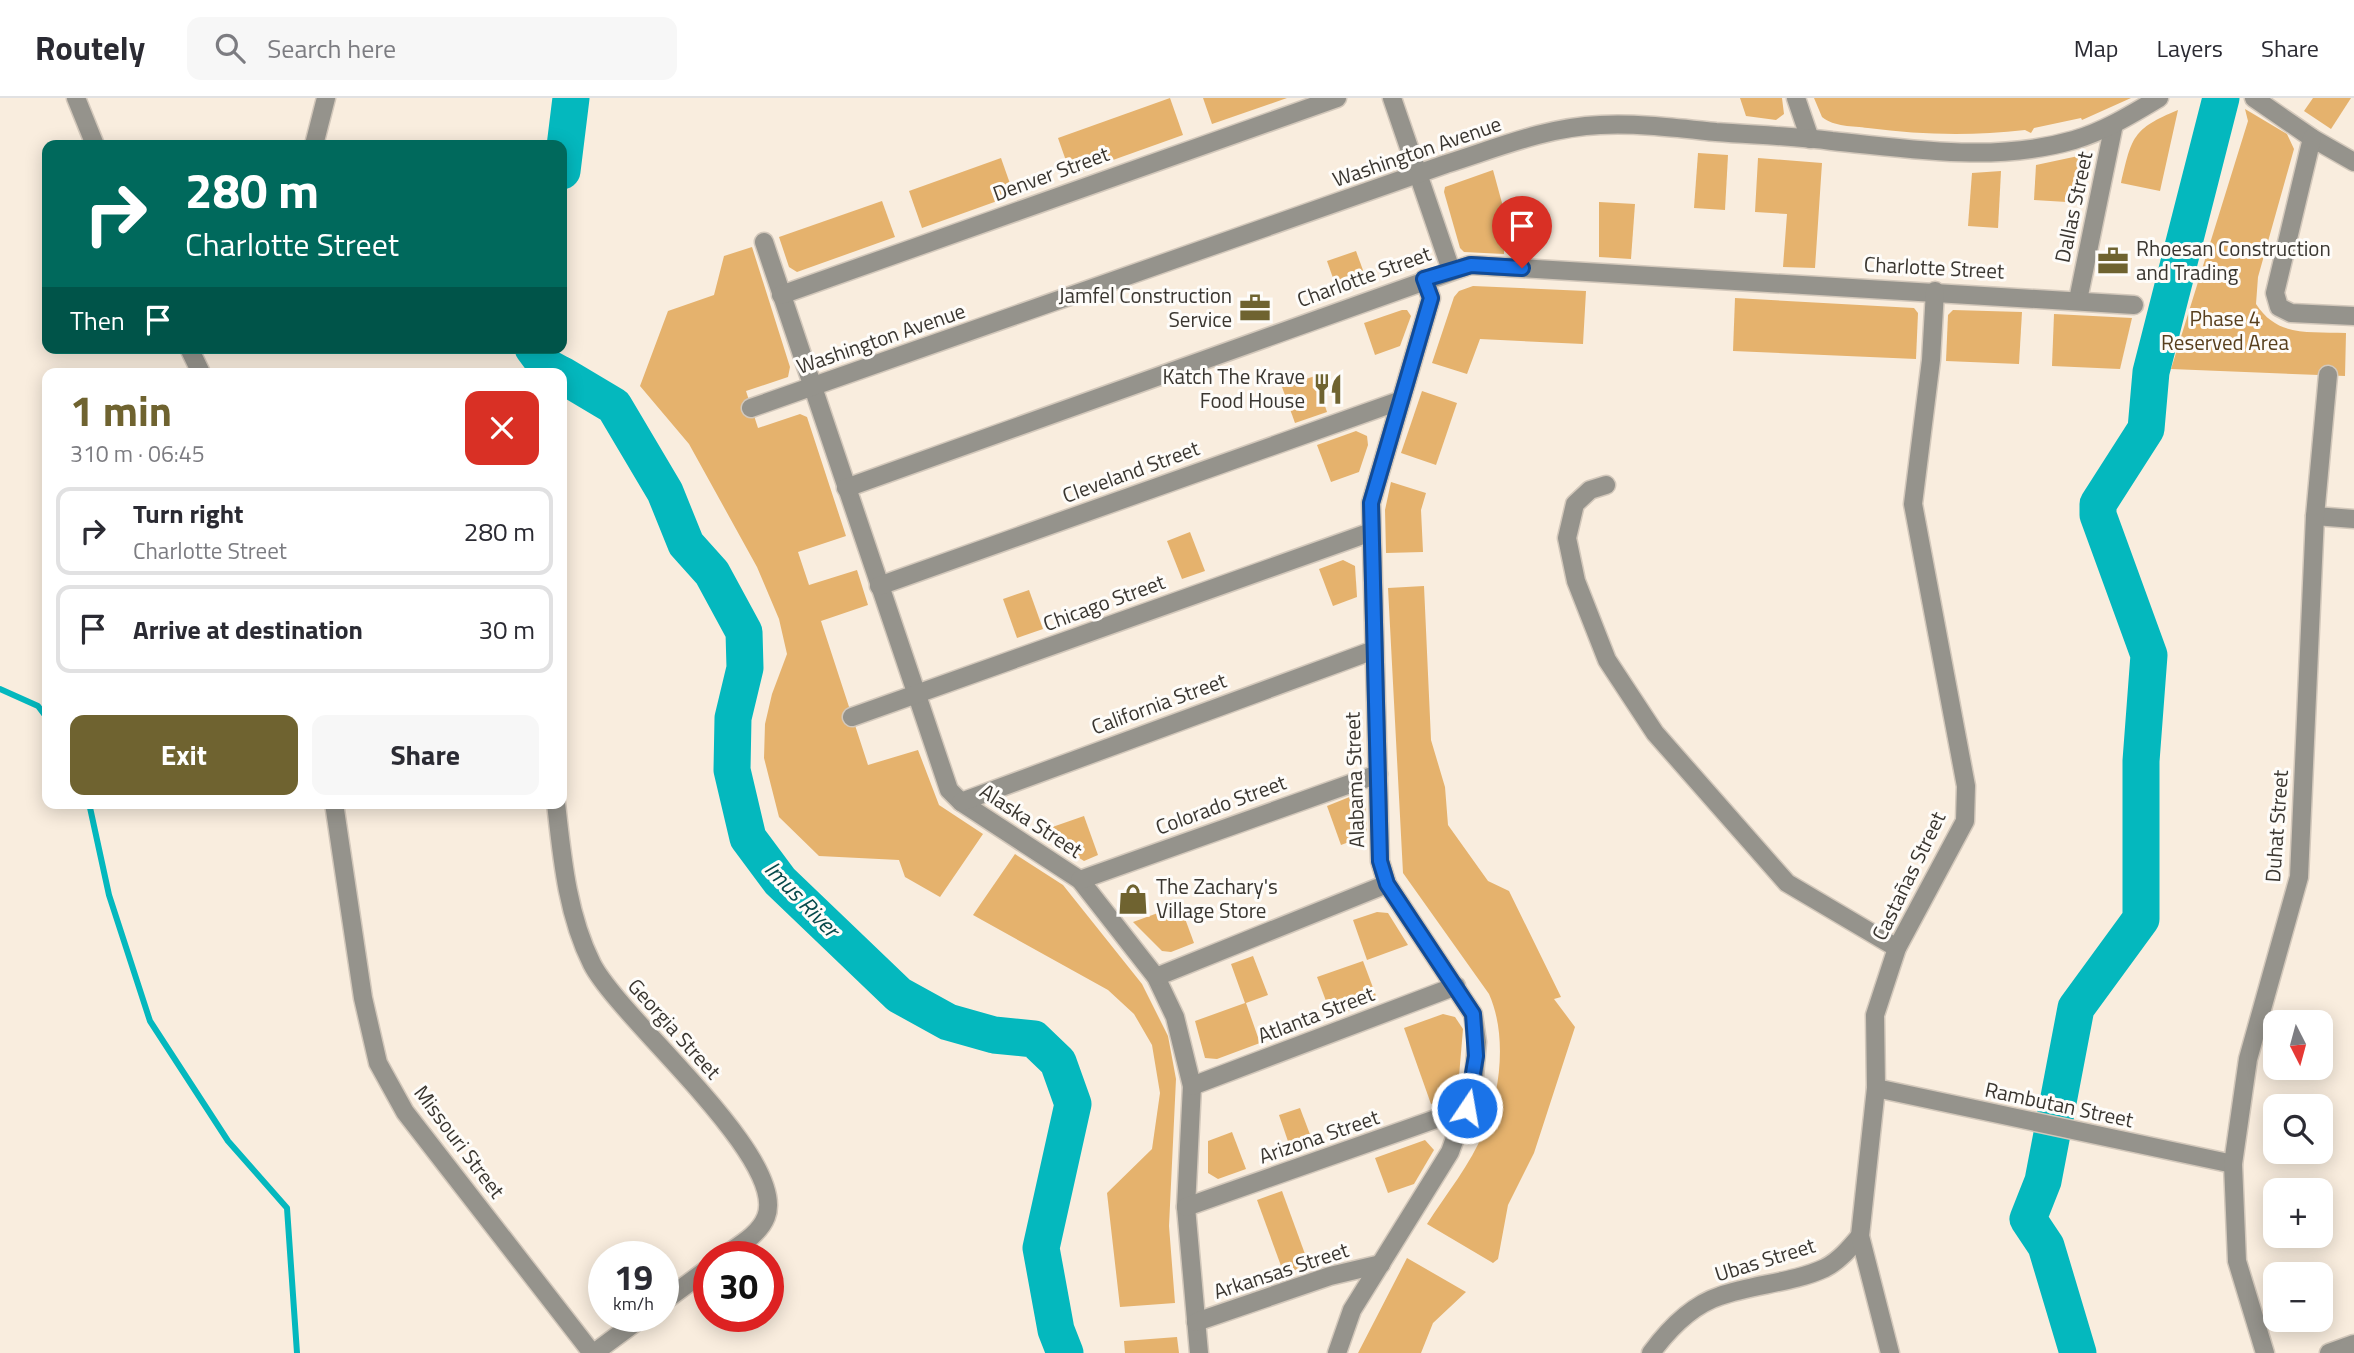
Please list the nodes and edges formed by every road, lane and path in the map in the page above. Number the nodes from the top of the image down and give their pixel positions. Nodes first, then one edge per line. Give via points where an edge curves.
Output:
1 (76, 98) edge
2 (326, 98) edge
3 (1336, 98) edge
4 (1392, 98) edge
5 (1796, 98) edge
6 (2159, 98) edge
7 (2254, 98) edge
8 (2114, 124) junction
9 (2312, 138) junction
10 (1810, 139) junction
11 (92, 140) edge
12 (315, 140) edge
13 (2354, 162) edge
14 (1418, 175) junction
15 (764, 242) dead end
16 (1451, 270) junction
17 (1424, 279) junction
18 (1934, 291) junction
19 (781, 295) junction
20 (2078, 300) junction
21 (2134, 305) dead end
22 (2354, 316) edge
23 (2328, 375) dead end
24 (813, 388) junction
25 (1399, 401) junction
26 (751, 408) dead end
27 (1606, 485) dead end
28 (846, 488) junction
29 (2315, 516) junction
30 (2354, 519) edge
31 (1371, 532) junction
32 (879, 586) junction
33 (1374, 650) junction
34 (915, 694) junction
35 (852, 717) dead end
36 (1378, 774) junction
37 (961, 802) junction
38 (335, 809) edge
39 (557, 809) edge
40 (1080, 880) junction
41 (1387, 884) junction
42 (1897, 948) junction
43 (1156, 977) junction
44 (1456, 986) junction
45 (1192, 1086) junction
46 (1876, 1088) junction
47 (1467, 1108) junction
48 (2234, 1164) junction
49 (1186, 1207) junction
50 (1860, 1236) junction
51 (744, 1241) edge
52 (1381, 1264) junction
53 (1196, 1322) junction
54 (622, 1332) edge
55 (2354, 1344) edge
56 (593, 1353) edge
57 (1199, 1353) edge
58 (1337, 1353) edge
59 (1650, 1353) edge
60 (1890, 1353) edge
61 (2265, 1353) edge
62 (2329, 1353) edge

1 - 11 street
2 - 12 street
3 - 19 street, Denver Street
4 - 14 street
5 - 10 street
6 - 8 street, Washington Avenue
7 - 9 street
8 - 10 street, Washington Avenue via 2059,144 1986,153
8 - 20 street, Dallas Street
9 - 13 street
9 - 22 street via 2276,293 2279,307 2291,313
10 - 14 street, Washington Avenue via 1640,125 1580,126 1550,131
14 - 16 street
14 - 24 street, Washington Avenue
15 - 19 street, Alaska Street
16 - 17 street, Charlotte Street
16 - 18 street, Charlotte Street via 1471,265
17 - 25 street, Alabama Street via 1431,298
17 - 28 street, Charlotte Street
18 - 20 street, Charlotte Street
18 - 42 street, Castañas Street via 1931,360 1913,504 1966,786 1965,821
19 - 24 street, Alaska Street
20 - 21 street, Charlotte Street
23 - 29 street, Duhat Street
24 - 26 street, Washington Avenue
24 - 28 street, Alaska Street
25 - 31 street, Alabama Street via 1375,484
25 - 32 street, Cleveland Street
27 - 42 street via 1590,490 1575,503 1567,538 1576,581 1607,660 1655,733 1787,883
28 - 32 street, Alaska Street
29 - 30 street
29 - 48 street, Duhat Street via 2299,877 2248,1059
31 - 33 street, Alabama Street
31 - 34 street, Chicago Street
32 - 34 street, Alaska Street
33 - 36 street, Alabama Street
33 - 37 street, California Street
34 - 35 street, Chicago Street
34 - 37 street, Alaska Street via 943,776
36 - 40 street, Colorado Street
36 - 41 street, Alabama Street via 1380,861
37 - 40 street, Alaska Street
38 - 56 street, Missouri Street via 363,998 378,1063 405,1112
39 - 51 street, Georgia Street via 566,887 592,965 607,988 716,1109 765,1181 767,1216
40 - 43 street, Alaska Street
41 - 43 street
41 - 44 street, Alabama Street
42 - 46 street, Castañas Street via 1875,1015
43 - 45 street, Alaska Street via 1182,1038
44 - 45 street, Atlanta Street
44 - 47 street, Alabama Street via 1475,1025 1475,1067
45 - 49 street, Alaska Street
46 - 48 street, Rambutan Street
46 - 50 street, Castañas Street
47 - 49 street, Arizona Street
47 - 52 street, Alabama Street via 1450,1152
48 - 61 street, Duhat Street via 2236,1261
49 - 53 street, Alaska Street
50 - 59 street, Ubas Street via 1842,1257 1824,1268 1718,1296 1687,1315
50 - 60 street, Castañas Street
52 - 53 street, Arkansas Street via 1330,1276
52 - 58 street, Alabama Street via 1352,1310
53 - 57 street, Alaska Street
54 - 56 street
55 - 62 street

